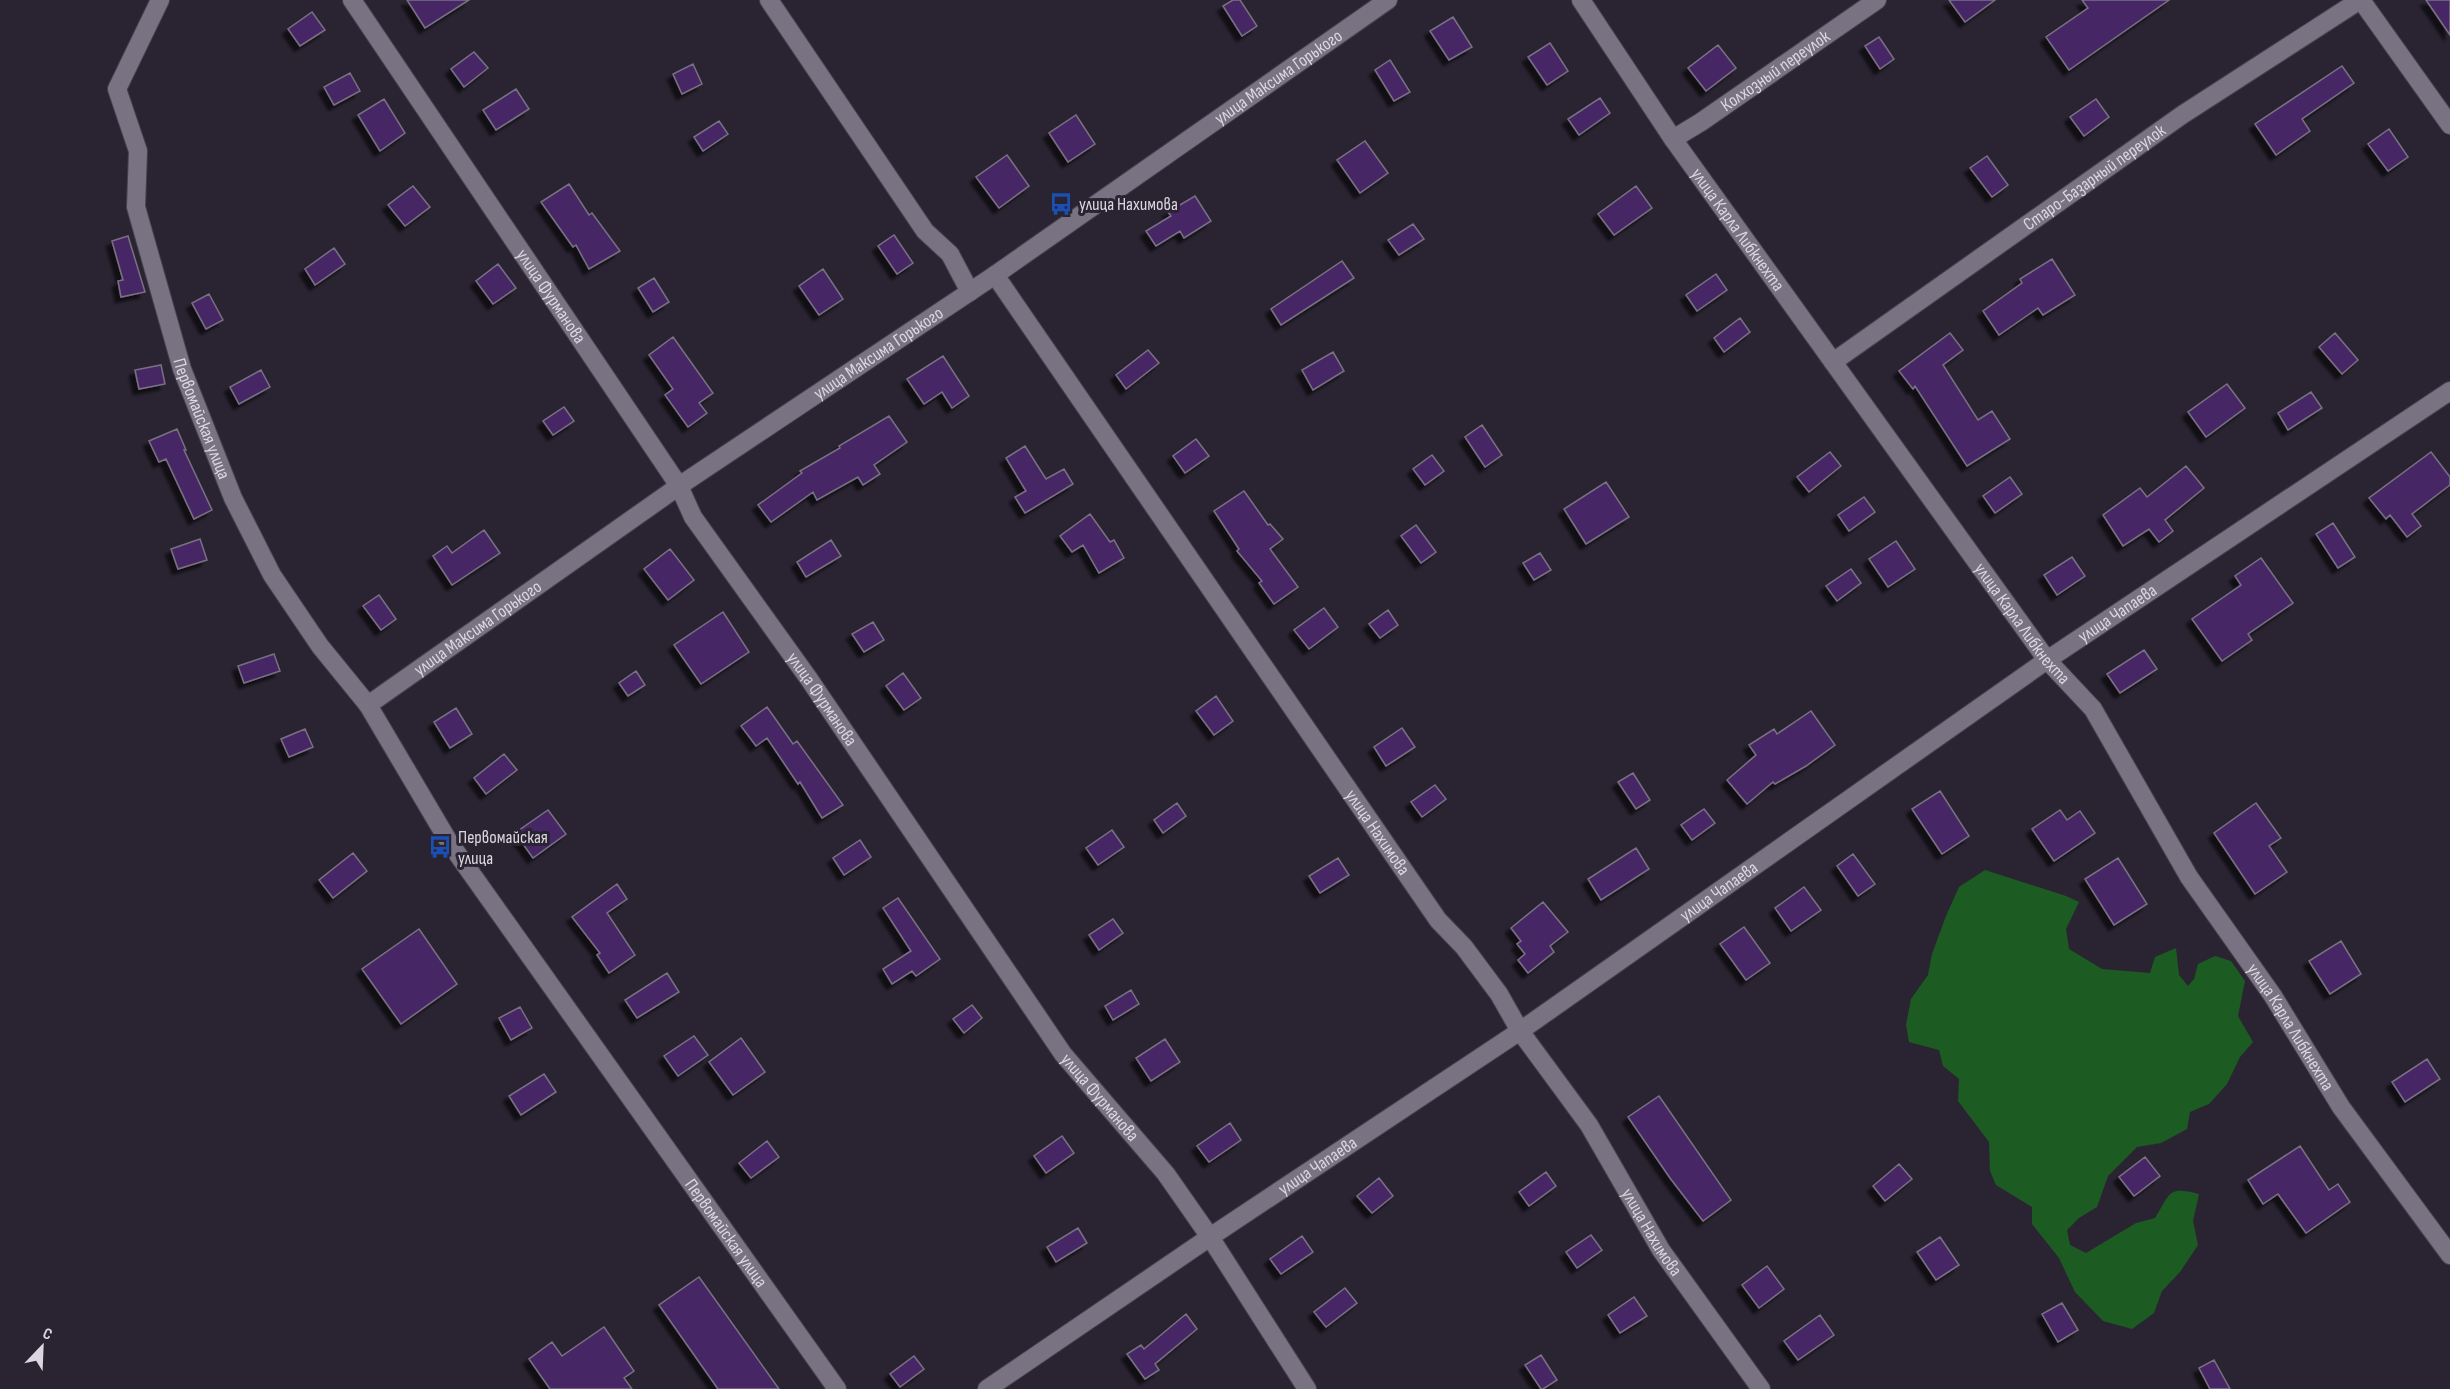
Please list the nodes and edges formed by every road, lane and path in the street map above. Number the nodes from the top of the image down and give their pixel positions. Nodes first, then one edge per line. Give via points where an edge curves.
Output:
1 (160, 0) edge
2 (352, 0) edge
3 (769, 0) edge
4 (1388, 0) edge
5 (1581, 0) edge
6 (1877, 0) edge
7 (2361, 0) edge
8 (2450, 125) edge
9 (1672, 139) junction
10 (995, 275) junction
11 (969, 292) junction
12 (1833, 362) junction
13 (2450, 392) edge
14 (679, 486) junction
15 (2047, 660) junction
16 (368, 705) junction
17 (1520, 1031) junction
18 (1210, 1237) junction
19 (2450, 1255) edge
20 (837, 1389) edge
21 (987, 1389) edge
22 (1307, 1389) edge
23 (1761, 1389) edge

1 - 16 street, Первомайская улица via 117,89 138,150 136,207 155,278 182,369 233,498 272,575 320,646
2 - 14 street, улица Фурманова
3 - 11 street via 925,231 950,254
4 - 10 street, улица Максима Горького
5 - 9 street, улица Карла Либкнехта
6 - 9 street, Колхозный переулок
7 - 8 street
7 - 12 street, Старо-Базарный переулок via 2182,115
9 - 12 street, улица Карла Либкнехта
10 - 11 street, улица Максима Горького
10 - 17 street, улица Нахимова via 1437,920 1464,947 1499,994
11 - 14 street, улица Максима Горького
12 - 15 street, улица Карла Либкнехта
13 - 15 street, улица Чапаева
14 - 16 street, улица Максима Горького
14 - 18 street, улица Фурманова via 693,516 809,679 1063,1054 1166,1174
15 - 17 street, улица Чапаева
15 - 19 street, улица Карла Либкнехта via 2093,709 2189,877 2273,996 2341,1107
16 - 20 street, Первомайская улица via 449,842
17 - 18 street, улица Чапаева
17 - 23 street, улица Нахимова via 1589,1125 1661,1250
18 - 21 street, улица Чапаева
18 - 22 street, улица Фурманова

